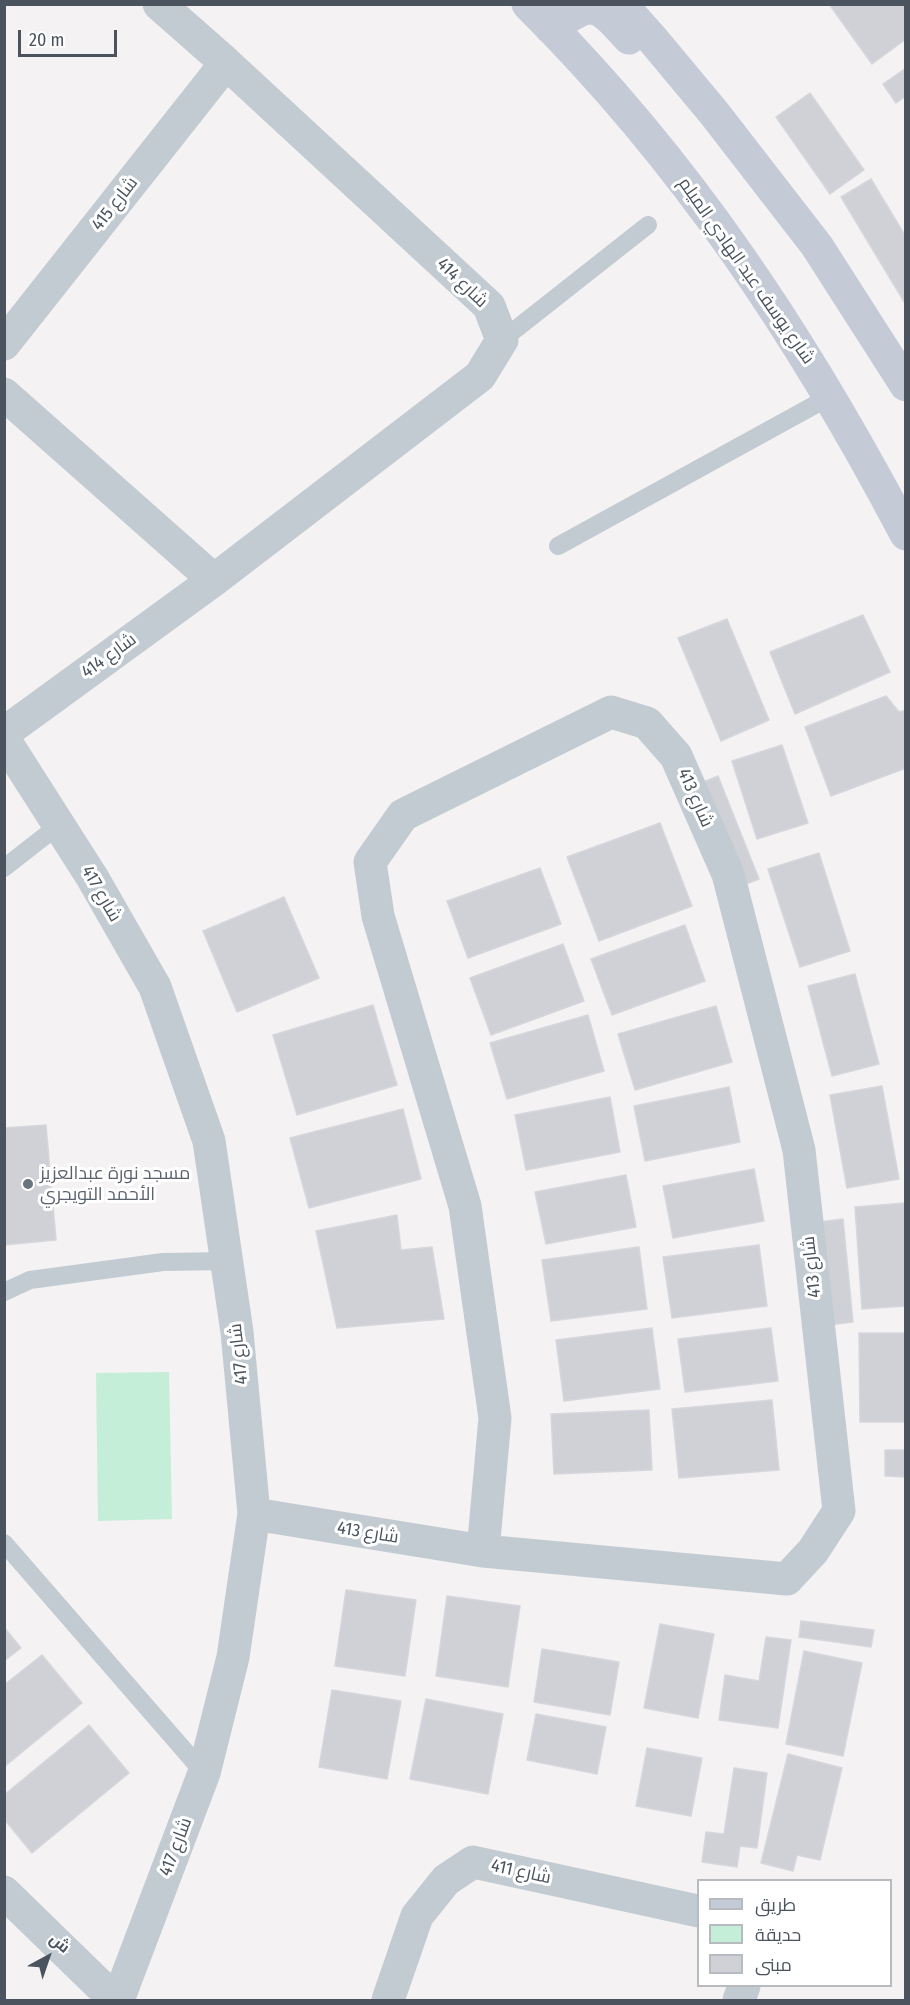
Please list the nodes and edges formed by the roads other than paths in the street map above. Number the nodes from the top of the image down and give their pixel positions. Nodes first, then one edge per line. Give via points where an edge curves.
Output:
1 (159, 4) edge
2 (528, 4) edge
3 (621, 4) edge
4 (551, 28) junction
5 (226, 63) junction
6 (648, 225) dead end
7 (817, 246) junction
8 (502, 340) junction
9 (4, 344) edge
10 (906, 385) edge
11 (4, 394) edge
12 (831, 396) junction
13 (906, 534) edge
14 (558, 546) dead end
15 (214, 580) junction
16 (4, 733) edge
17 (4, 739) edge
18 (59, 825) junction
19 (4, 868) edge
20 (228, 1261) junction
21 (4, 1292) edge
22 (254, 1514) junction
23 (4, 1544) edge
24 (483, 1551) junction
25 (204, 1773) junction
26 (4, 1892) edge
27 (697, 1911) edge
28 (117, 2001) edge
29 (388, 2001) edge

1 - 5 street, شارع 414
2 - 4 street, شارع يوسف عبد الهادي الميلم
3 - 7 street via 714,113
4 - 7 street via 579,5 589,4 606,12 763,192
4 - 12 street, شارع يوسف عبد الهادي الميلم via 683,179 771,302
5 - 8 street, شارع 414 via 489,306
5 - 9 street, شارع 415
6 - 8 lane
7 - 10 street
8 - 15 street, شارع 414 via 480,376
11 - 15 street
12 - 13 street, شارع يوسف عبد الهادي الميلم
12 - 14 lane
15 - 16 street, شارع 414
17 - 18 street, شارع 417
18 - 19 lane
18 - 20 street, شارع 417 via 155,987 209,1141
20 - 21 lane via 163,1262 30,1280
20 - 22 street, شارع 417
22 - 24 street, شارع 413
22 - 25 street, شارع 417 via 233,1657
23 - 25 lane
24 - 24 street, شارع 413 via 787,1579 813,1551 838,1511 799,1150 728,874 676,756 647,723 611,712 403,815 370,862 378,916 465,1206 495,1418
25 - 28 street, شارع 417
26 - 28 street
27 - 29 street, شارع 411 via 473,1862 446,1880 417,1916

